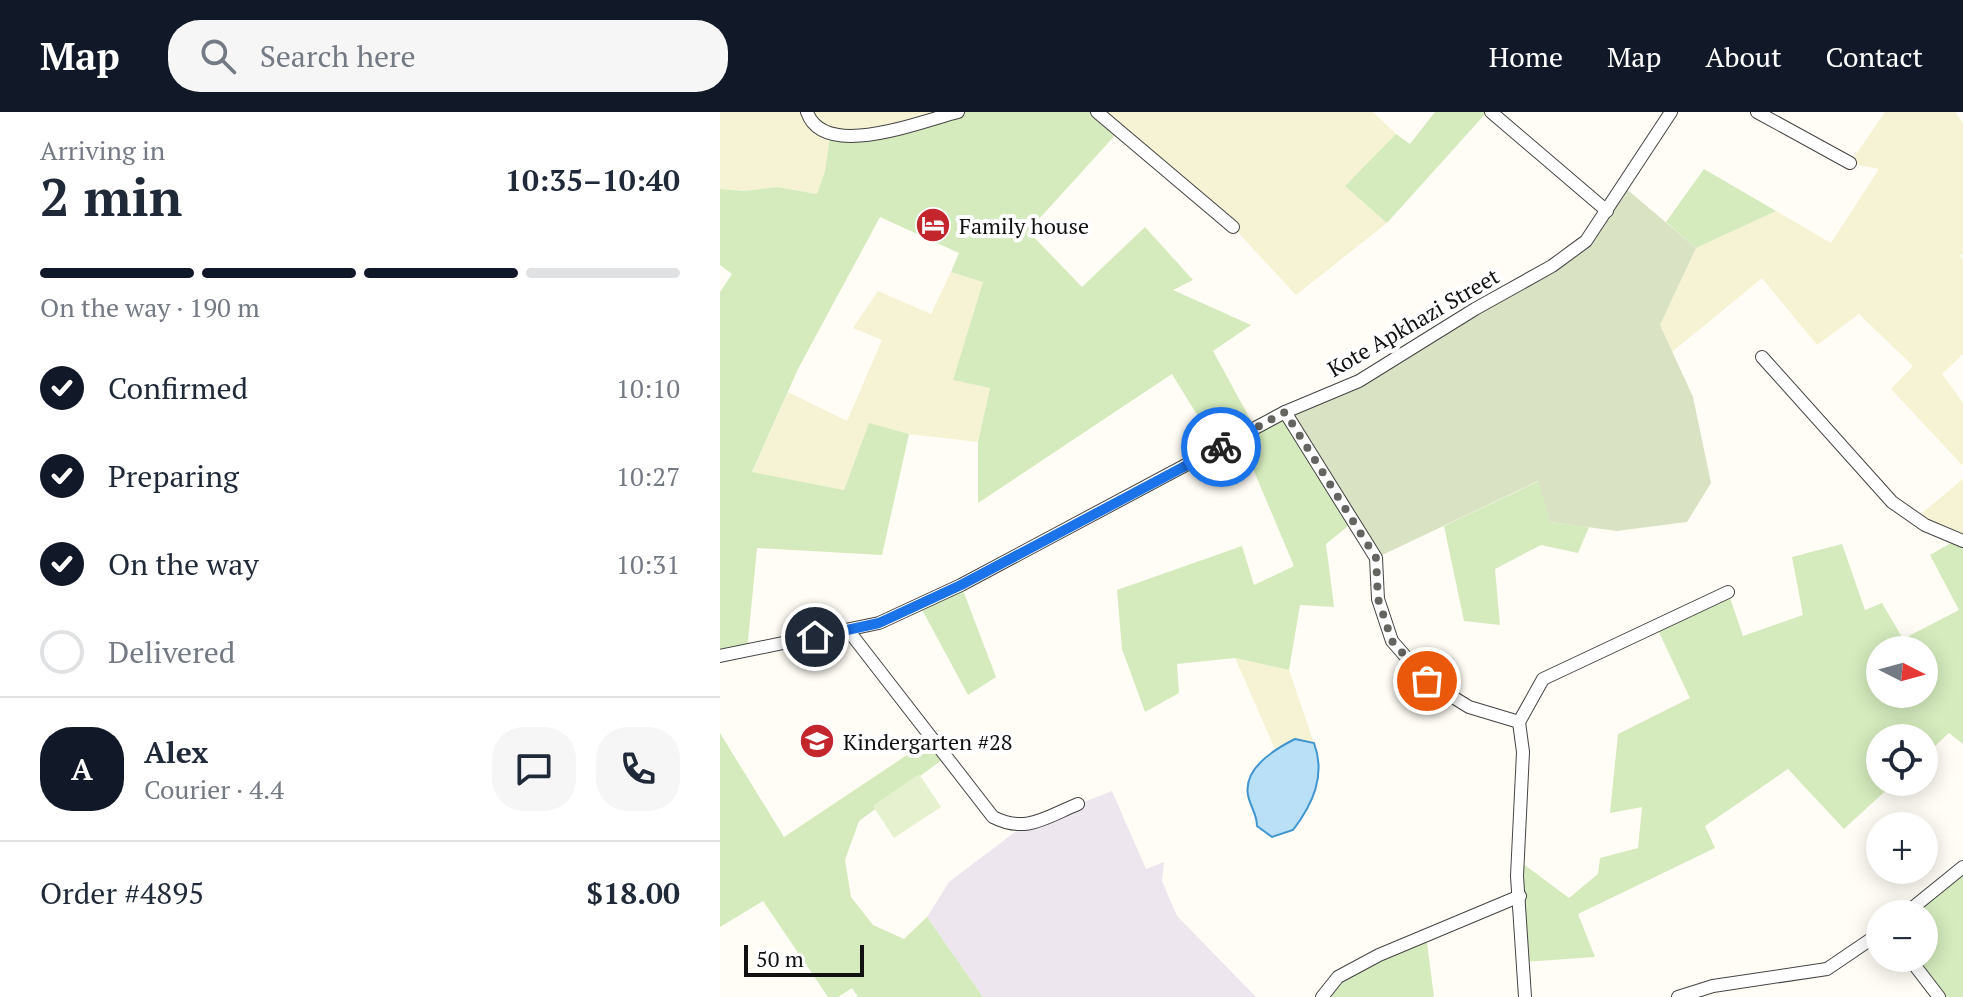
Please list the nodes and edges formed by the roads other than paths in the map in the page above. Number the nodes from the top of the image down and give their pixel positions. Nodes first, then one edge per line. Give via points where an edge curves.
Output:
1 (807, 112) edge
2 (958, 112) edge
3 (1097, 112) edge
4 (1491, 112) edge
5 (1671, 112) edge
6 (1757, 112) edge
7 (1850, 163) dead end
8 (1607, 211) junction
9 (1233, 227) dead end
10 (1762, 357) dead end
11 (1285, 412) junction
12 (1963, 541) edge
13 (1728, 592) dead end
14 (848, 630) junction
15 (720, 656) edge
16 (1519, 722) junction
17 (1078, 804) dead end
18 (1963, 867) edge
19 (1520, 896) junction
20 (1922, 900) edge
21 (1866, 943) edge
22 (1920, 972) edge
23 (1322, 997) edge
24 (1525, 997) edge
25 (1678, 997) edge
26 (1939, 997) edge

1 - 2 street via 811,123 830,136 857,137
3 - 9 street
4 - 8 street
5 - 8 street, Kote Apkhazi Street
6 - 7 street
8 - 11 street, Kote Apkhazi Street via 1586,241 1552,266 1359,381
10 - 12 street via 1892,502 1925,525
11 - 14 street, Kote Apkhazi Street via 961,585 879,623
11 - 16 street via 1376,558 1378,599 1392,641 1427,681 1469,707
13 - 16 street via 1543,679
14 - 15 street, Kote Apkhazi Street
14 - 17 street via 993,817 1023,826
16 - 19 street
18 - 20 street
19 - 23 street via 1379,955 1338,977
19 - 24 street
21 - 25 street via 1827,969 1713,986
22 - 26 street

